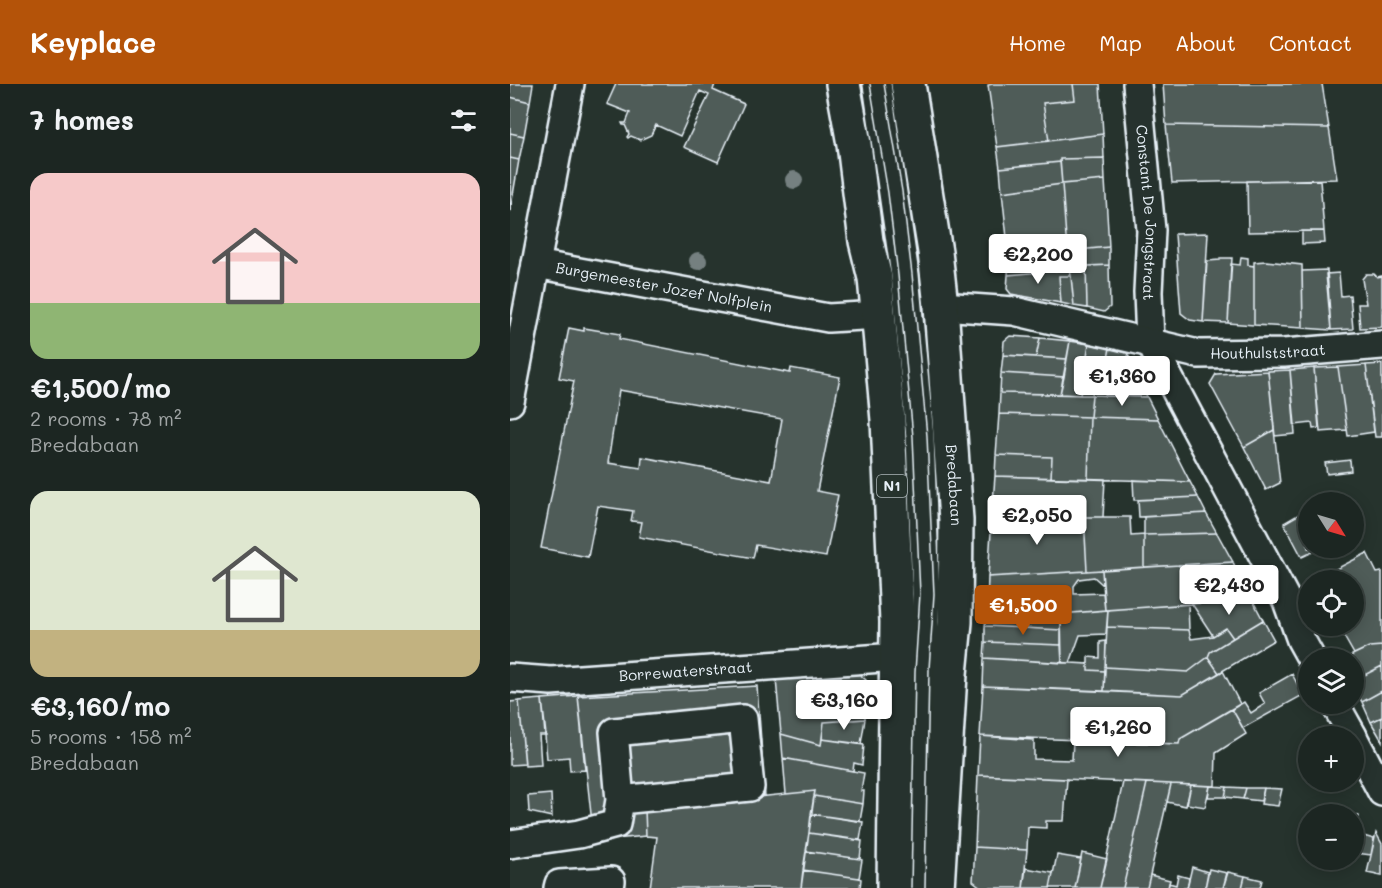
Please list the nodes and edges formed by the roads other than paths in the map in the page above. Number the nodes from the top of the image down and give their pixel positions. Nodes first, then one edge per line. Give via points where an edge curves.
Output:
1 (570, 84) edge
2 (843, 84) edge
3 (877, 84) edge
4 (908, 84) edge
5 (1137, 84) edge
6 (536, 264) junction
7 (941, 306) junction
8 (880, 315) junction
9 (1150, 342) junction
10 (1382, 345) edge
11 (510, 402) edge
12 (927, 594) junction
13 (1305, 648) edge
14 (897, 657) junction
15 (510, 678) edge
16 (1364, 758) edge
17 (1382, 792) edge
18 (621, 800) junction
19 (510, 844) edge
20 (558, 888) edge
21 (610, 888) edge
22 (894, 888) edge
23 (918, 888) edge
24 (937, 888) edge

1 - 6 street
2 - 8 main road, N1
3 - 12 street via 914,356
4 - 7 main road, Bredabaan
5 - 9 street, Constant De Jongstraat via 1151,230
6 - 8 street, Burgemeester Jozef Nolfplein via 828,318
6 - 11 street
7 - 9 street, Houthulststraat via 1014,311
7 - 24 main road, Bredabaan via 957,566
8 - 14 main road, N1 via 892,475
9 - 10 street, Houthulststraat via 1198,354
9 - 13 street via 1287,601
12 - 14 street
12 - 23 street
14 - 15 street, Borrewaterstraat via 550,681
14 - 22 main road, N1
16 - 17 street
18 - 18 street via 750,787 743,719 614,732
18 - 19 street via 616,824
20 - 21 street via 559,884 611,881

